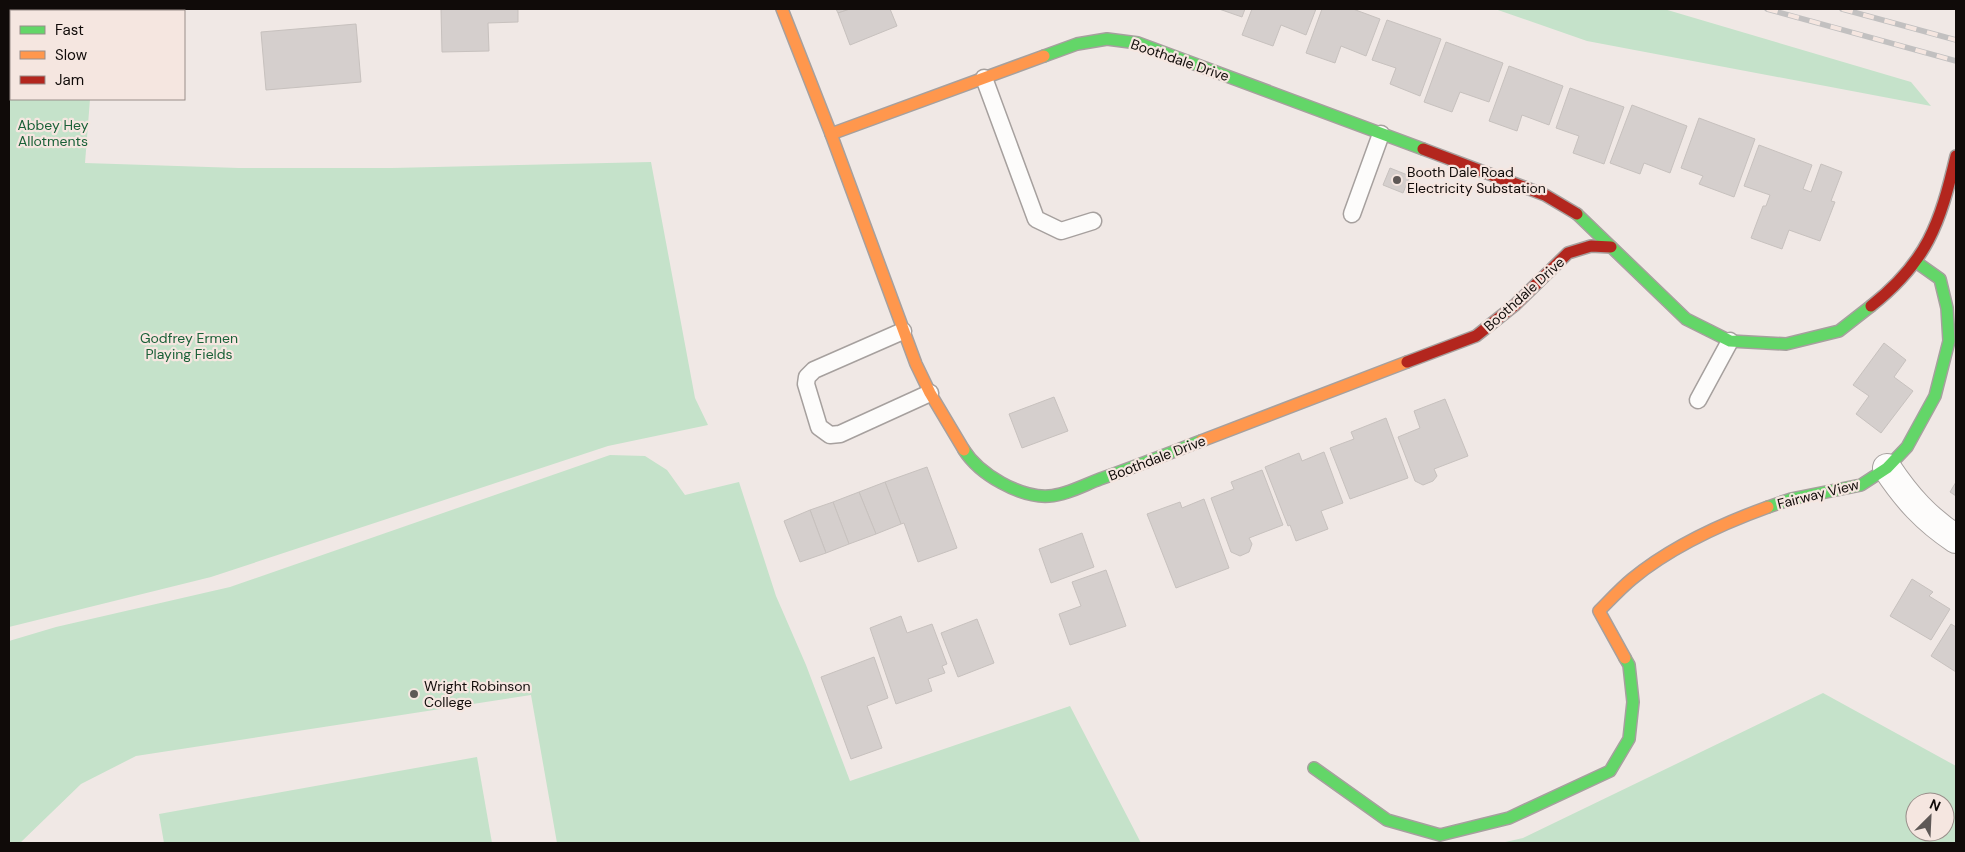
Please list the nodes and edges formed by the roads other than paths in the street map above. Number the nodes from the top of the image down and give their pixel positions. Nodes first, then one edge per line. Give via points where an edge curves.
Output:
1 (782, 9) edge
2 (984, 78) junction
3 (831, 134) junction
4 (1381, 134) junction
5 (1956, 156) edge
6 (1352, 214) dead end
7 (1093, 221) dead end
8 (1611, 247) junction
9 (1916, 262) junction
10 (903, 331) junction
11 (1730, 341) junction
12 (930, 393) junction
13 (1698, 400) dead end
14 (1887, 468) junction
15 (1956, 538) edge
16 (1314, 768) dead end

1 - 3 street
2 - 3 street, Boothdale Drive
2 - 4 street, Boothdale Drive via 1077,44 1107,39 1130,42 1187,60
2 - 7 lane via 1036,219 1060,231
3 - 10 street, Boothdale Drive
4 - 6 lane
4 - 8 street, Boothdale Drive via 1545,194 1577,214
5 - 9 street via 1945,203 1929,242
8 - 11 street, Boothdale Drive via 1686,320
8 - 12 street, Boothdale Drive via 1591,246 1568,253 1515,305 1476,336 1075,489 1049,496 1025,493 1001,484 968,456
9 - 11 street via 1885,295 1839,331 1786,344
9 - 14 street, Fairway View via 1940,280 1947,308 1949,341 1935,396 1907,447
10 - 12 street, Boothdale Drive
10 - 12 lane via 814,370 807,377 806,384 820,427 830,435 840,434
11 - 13 lane
14 - 15 street via 1901,490 1935,525
14 - 16 street, Fairway View via 1861,485 1791,499 1737,518 1668,554 1632,579 1599,611 1629,665 1633,702 1630,739 1610,771 1508,818 1440,835 1387,820

